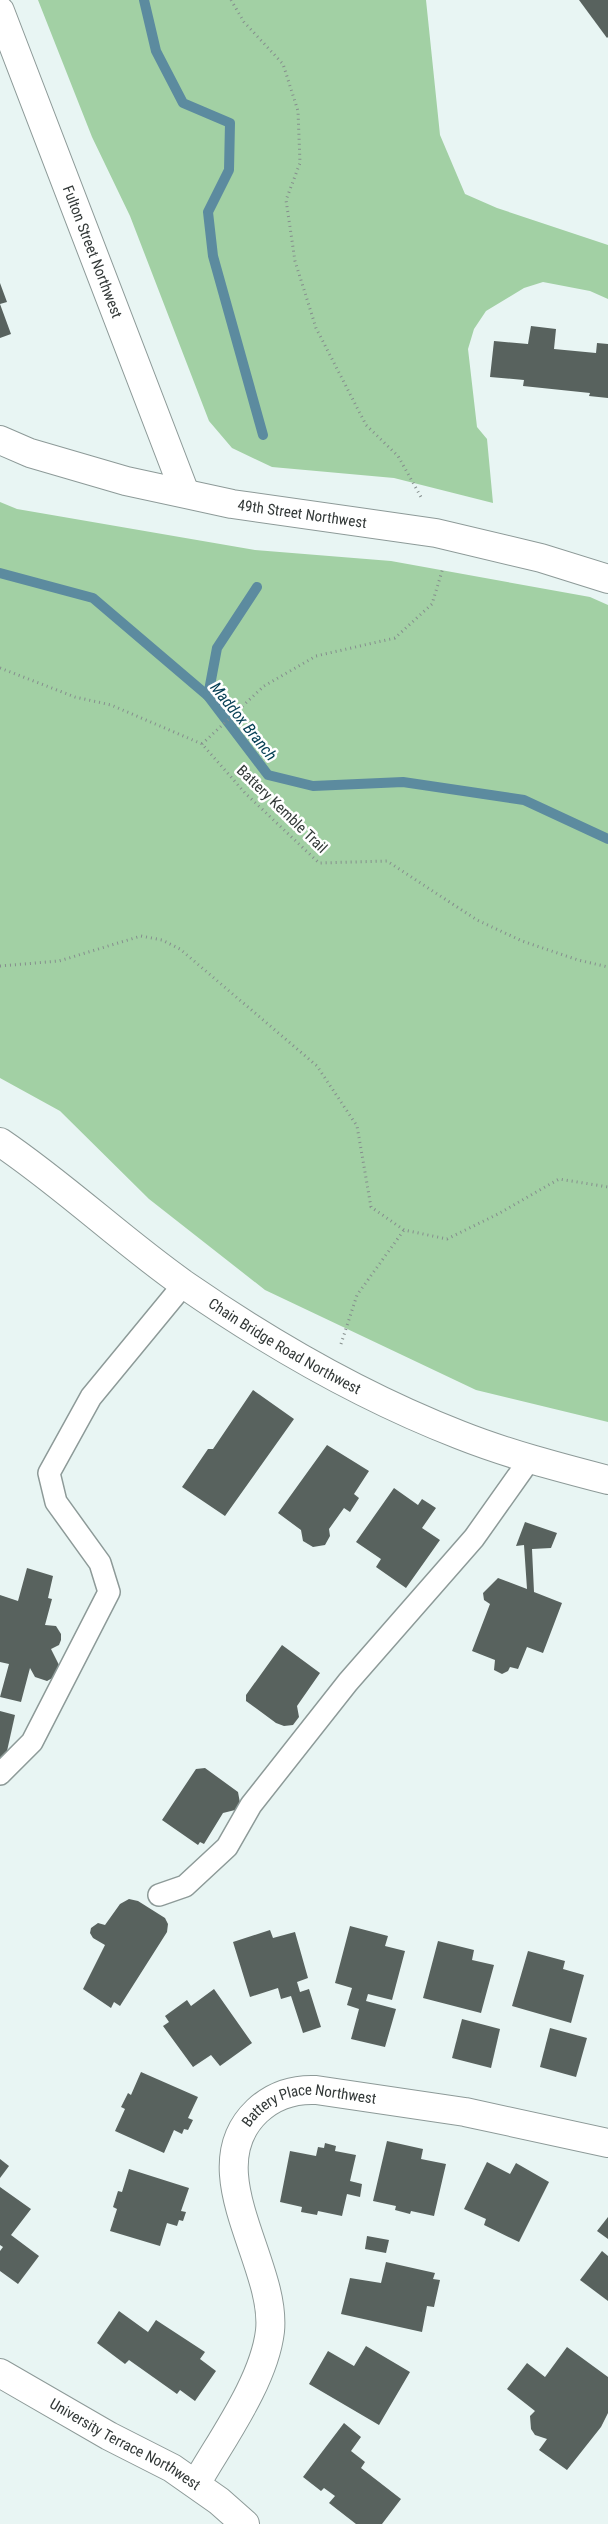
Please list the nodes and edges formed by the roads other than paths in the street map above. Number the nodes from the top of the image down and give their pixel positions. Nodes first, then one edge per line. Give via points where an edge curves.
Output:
1 (0, 11) edge
2 (0, 440) edge
3 (185, 493) junction
4 (608, 579) edge
5 (0, 1142) edge
6 (184, 1284) junction
7 (530, 1459) junction
8 (608, 1480) edge
9 (0, 1774) edge
10 (159, 1895) dead end
11 (608, 2143) edge
12 (0, 2373) edge
13 (196, 2484) junction
14 (245, 2524) edge

1 - 3 street, Fulton Street Northwest
2 - 3 street, 49th Street Northwest via 87,471
3 - 4 street, 49th Street Northwest via 232,504 436,533 541,558
5 - 6 street, Chain Bridge Road Northwest
6 - 7 street, Chain Bridge Road Northwest via 331,1376 434,1425
6 - 9 lane via 91,1397 49,1474 56,1502 100,1563 108,1592 32,1742
7 - 8 street, Chain Bridge Road Northwest
7 - 10 lane via 474,1538 348,1682 252,1805 227,1847 185,1886
11 - 13 street, Battery Place Northwest via 458,2110 316,2090 293,2091 261,2107 240,2135 234,2170 245,2226 266,2290 270,2329 267,2349 252,2386
12 - 13 street, University Terrace Northwest
13 - 14 street, University Terrace Northwest

